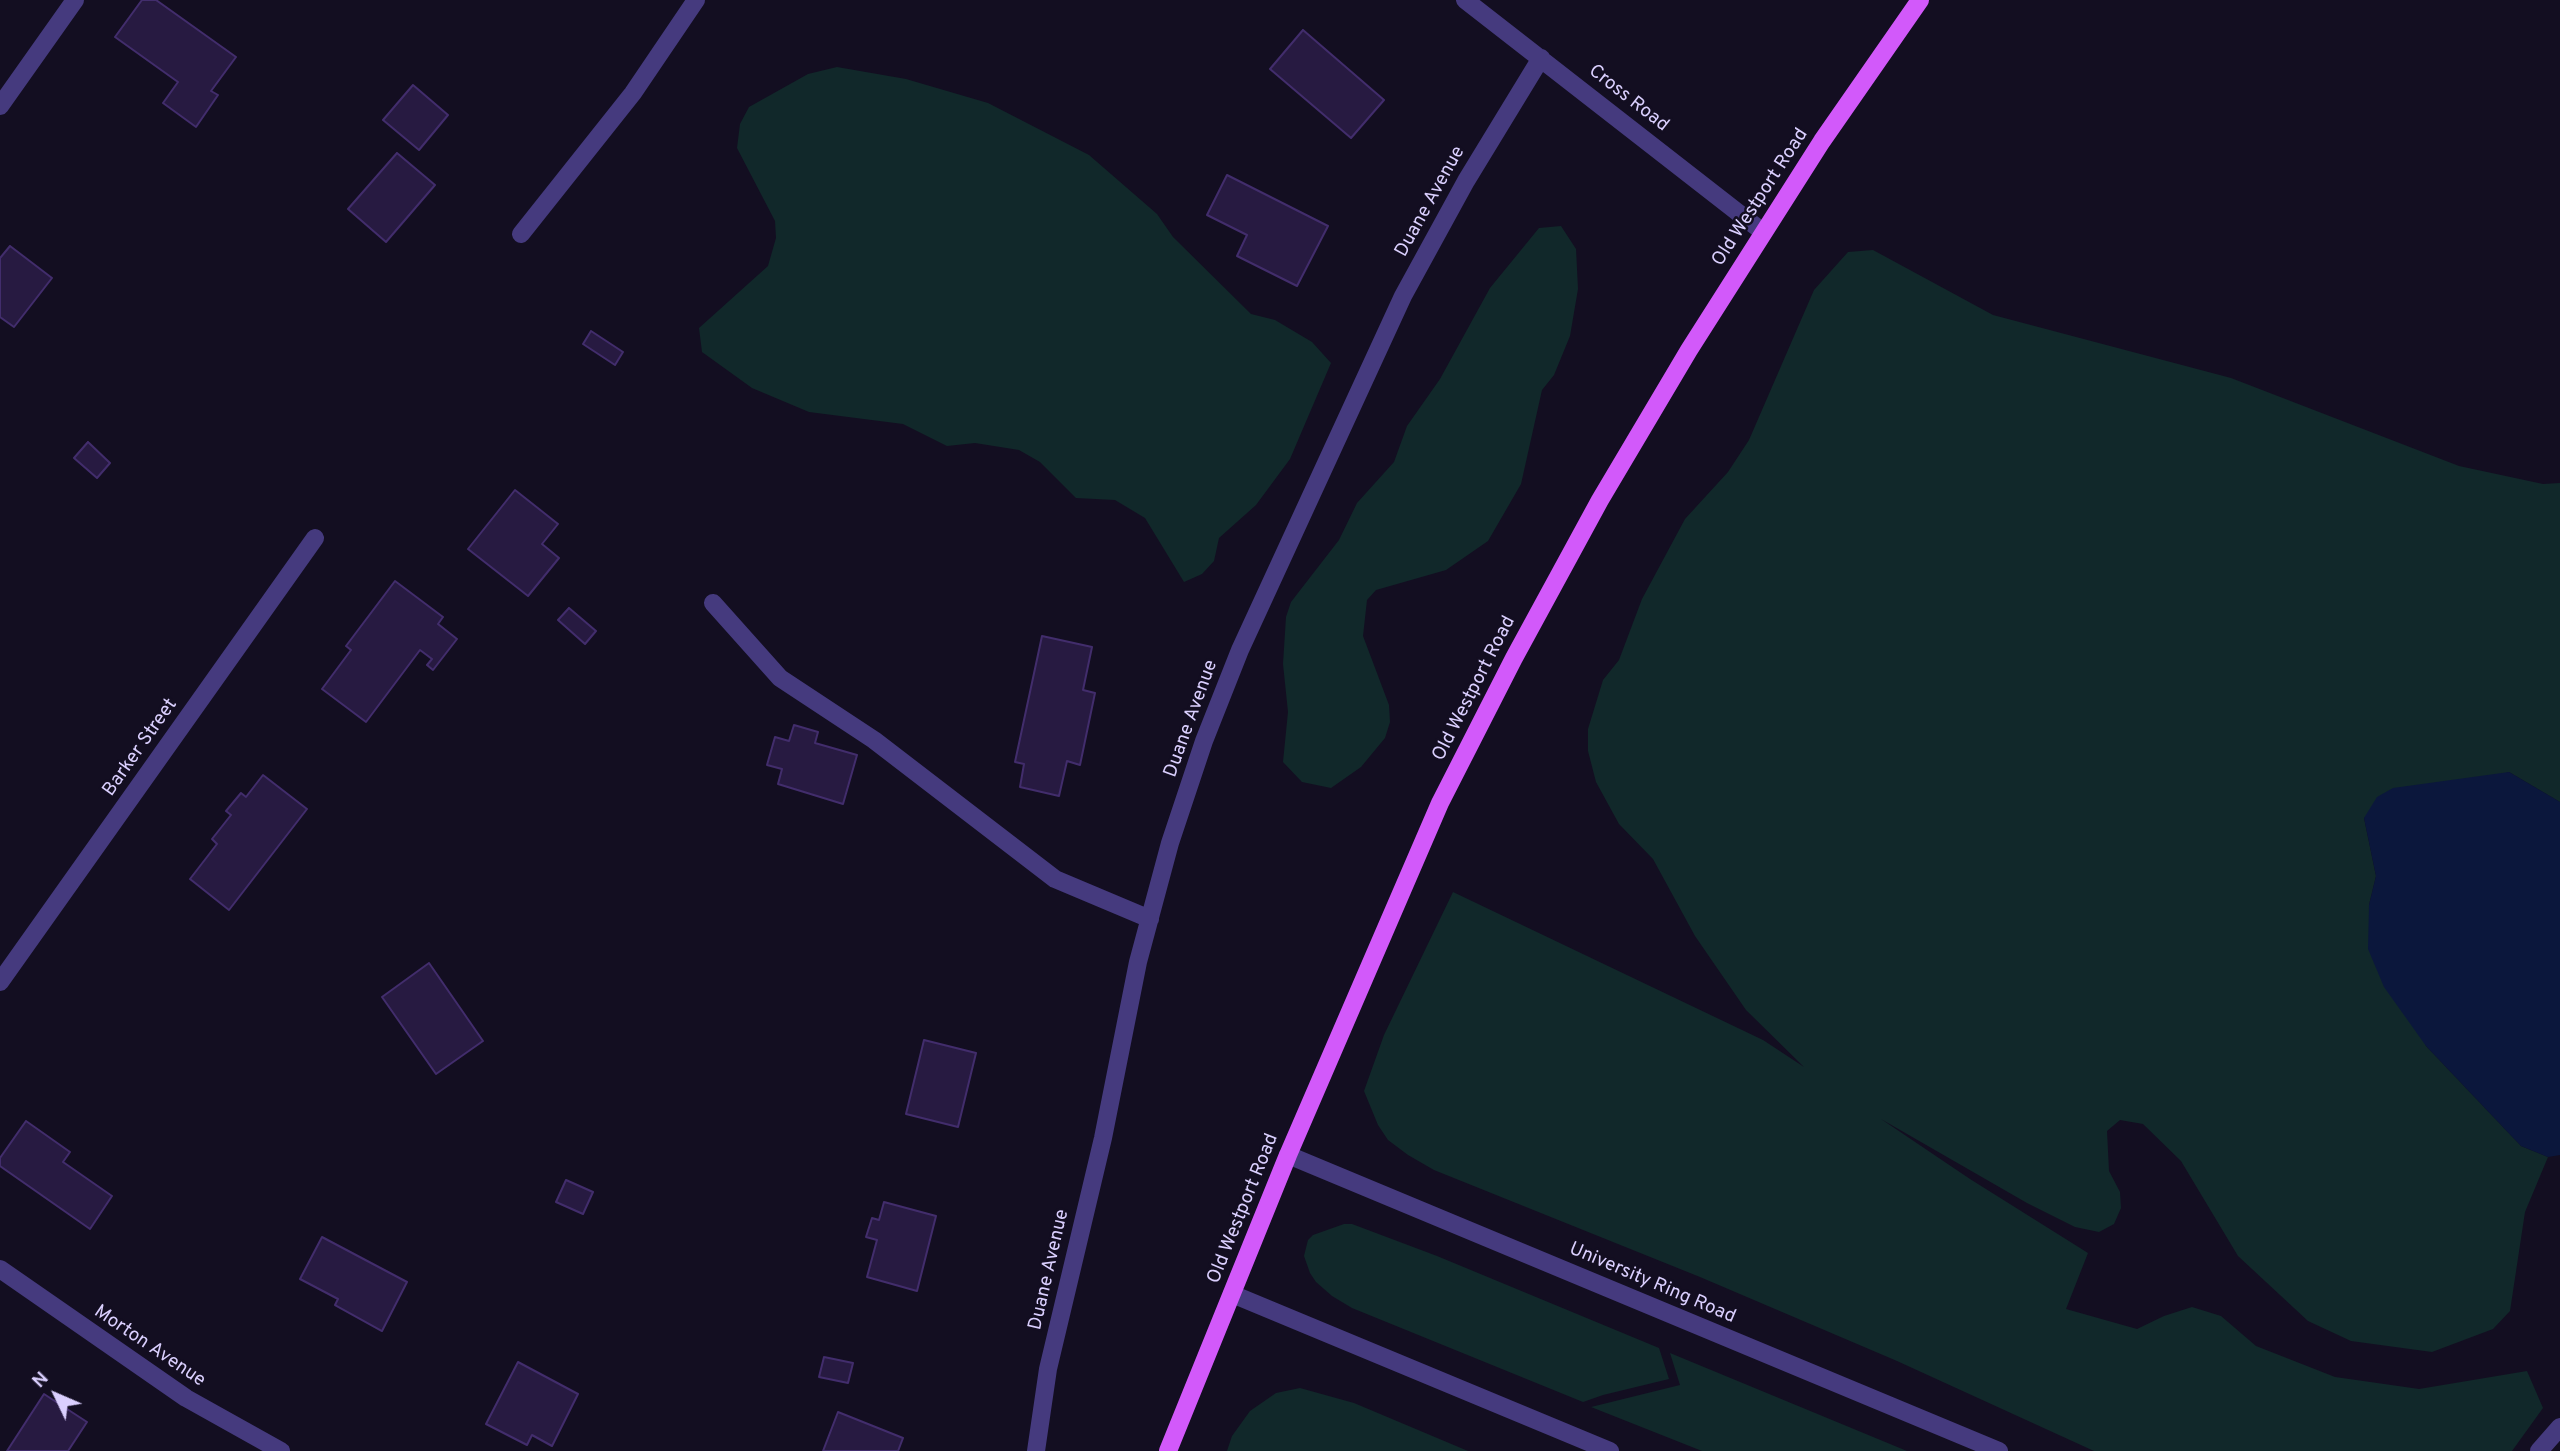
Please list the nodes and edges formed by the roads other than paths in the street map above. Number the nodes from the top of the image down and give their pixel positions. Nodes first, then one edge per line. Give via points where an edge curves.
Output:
1 (75, 0) edge
2 (696, 0) edge
3 (1465, 0) edge
4 (1920, 0) edge
5 (1541, 58) junction
6 (0, 106) edge
7 (1763, 232) junction
8 (521, 234) dead end
9 (316, 538) dead end
10 (713, 603) dead end
11 (1150, 919) junction
12 (0, 982) edge
13 (1288, 1155) junction
14 (0, 1269) edge
15 (1231, 1294) junction
16 (2560, 1427) edge
17 (281, 1451) edge
18 (1036, 1451) edge
19 (1168, 1451) edge
20 (1610, 1451) edge
21 (1999, 1451) edge
22 (2539, 1451) edge

1 - 6 street
2 - 8 street via 633,93
3 - 5 street, Cross Road
4 - 7 main road, Old Westport Road
5 - 7 street, Cross Road
5 - 11 street, Duane Avenue via 1465,181 1402,296 1240,650 1204,741
7 - 13 main road, Old Westport Road via 1600,500 1514,658 1440,803
9 - 12 street, Barker Street
10 - 11 street via 780,678 874,740 1055,878
11 - 18 street, Duane Avenue via 1048,1368
13 - 15 main road, Old Westport Road
13 - 21 street, University Ring Road
14 - 17 street, Morton Avenue via 186,1398
15 - 19 main road, Old Westport Road
15 - 20 street
16 - 22 street

